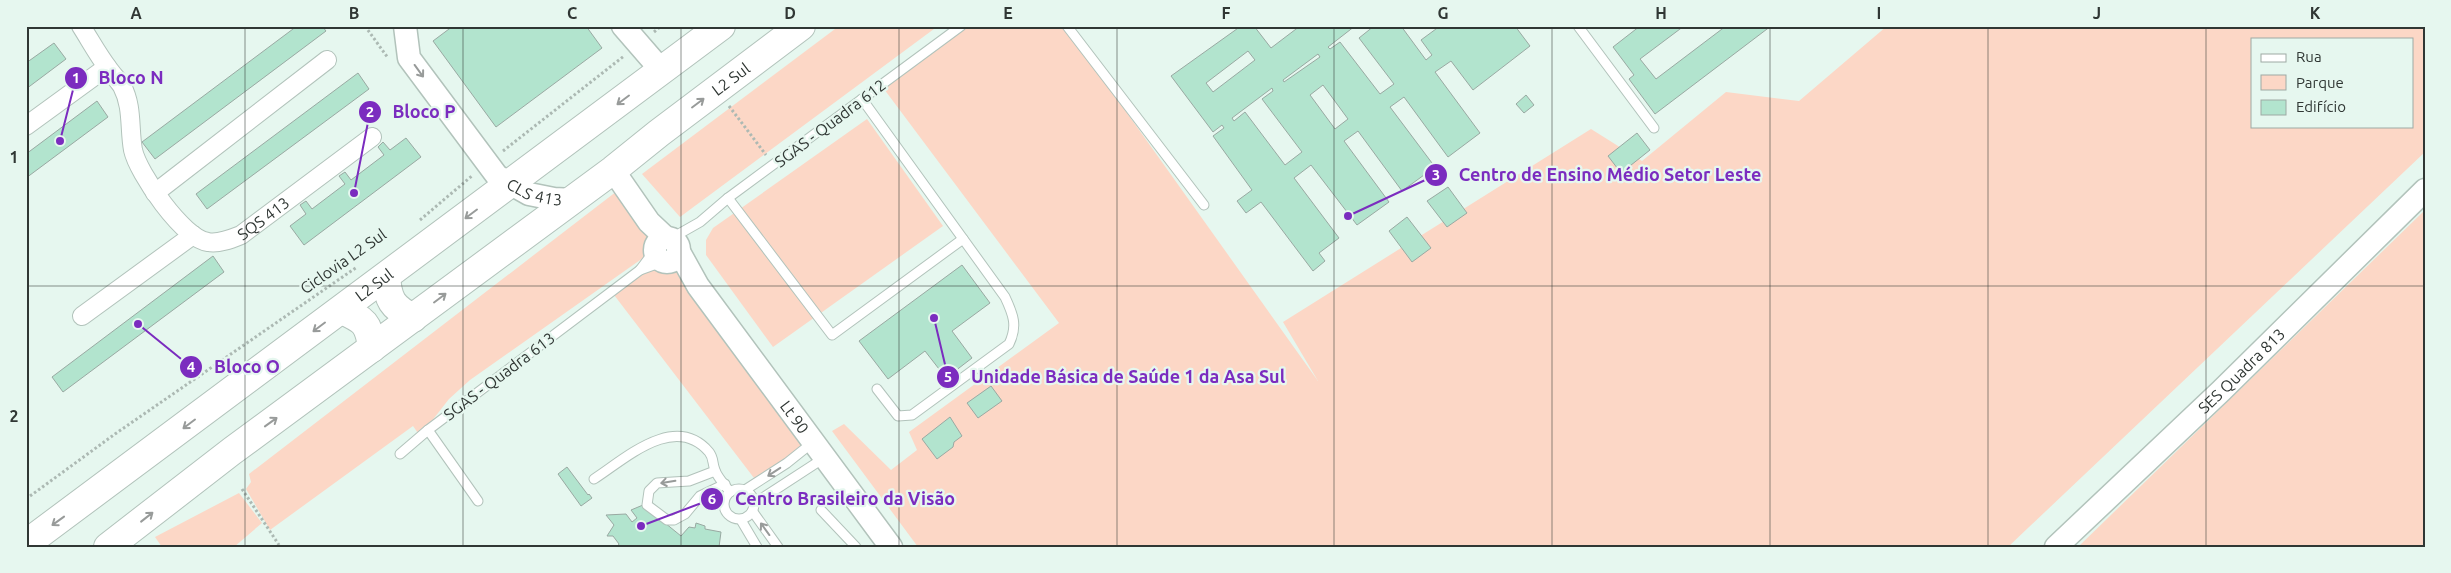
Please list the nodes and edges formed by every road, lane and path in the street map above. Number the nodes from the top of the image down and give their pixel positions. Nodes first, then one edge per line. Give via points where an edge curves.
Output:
1 (81, 26) edge
2 (405, 26) edge
3 (623, 26) edge
4 (660, 26) edge
5 (722, 26) edge
6 (961, 26) edge
7 (1067, 26) edge
8 (1578, 26) edge
9 (800, 27) edge
10 (638, 44) junction
11 (327, 60) dead end
12 (107, 67) junction
13 (662, 71) junction
14 (862, 99) junction
15 (26, 126) edge
16 (1654, 128) dead end
17 (372, 137) dead end
18 (486, 164) junction
19 (613, 170) junction
20 (510, 185) junction
21 (2425, 190) edge
22 (155, 193) junction
23 (728, 198) junction
24 (574, 200) junction
25 (1204, 205) dead end
26 (415, 224) dead end
27 (193, 235) junction
28 (963, 239) junction
29 (667, 249) junction
30 (360, 265) dead end
31 (640, 270) junction
32 (386, 277) junction
33 (342, 310) junction
34 (82, 316) dead end
35 (413, 318) junction
36 (372, 348) junction
37 (876, 389) dead end
38 (428, 430) junction
39 (819, 450) junction
40 (400, 454) dead end
41 (715, 471) junction
42 (594, 479) dead end
43 (728, 488) junction
44 (242, 489) dead end
45 (745, 490) junction
46 (26, 499) edge
47 (478, 501) dead end
48 (754, 507) junction
49 (821, 510) dead end
50 (741, 520) junction
51 (118, 542) edge
52 (26, 544) edge
53 (279, 546) dead end
54 (757, 547) edge
55 (778, 547) edge
56 (856, 547) edge
57 (891, 547) edge
58 (2056, 547) edge

1 - 12 street, SQS 413
2 -> 18 street, CLS 413 via 409,58
3 - 10 street
4 - 10 path
5 - 13 main road, L2 Sul
6 - 14 lane, SGAS - Quadra 612
7 - 25 lane
8 - 16 lane
19 -> 9 main road, L2 Sul
10 - 13 street
10 - 18 path
11 - 22 street
12 - 15 street
12 - 22 street, SQS 413 via 122,86 132,119 133,151
13 -> 20 main road, L2 Sul
14 - 23 lane, SGAS - Quadra 612
14 - 28 lane
17 - 27 street, SQS 413 via 241,235 225,241 207,242
18 - 20 street, CLS 413
18 - 26 path
19 - 24 main road, L2 Sul
19 - 29 street, Lt 90
20 - 24 street, CLS 413 via 528,194
20 -> 32 main road, L2 Sul
21 - 58 street, SES Quadra 813 via 2221,391
22 - 27 street, SQS 413
23 - 28 lane via 832,335
23 - 29 lane, SGAS - Quadra 612
35 -> 24 main road, L2 Sul
27 - 34 street
28 - 37 lane via 1013,313 1015,325 1008,344 912,415 898,416
29 - 31 lane, SGAS - Quadra 613
29 - 31 lane, SGAS - Quadra 613
29 - 39 street, Lt 90
30 - 46 path, Ciclovia L2 Sul
31 - 38 lane, SGAS - Quadra 613
32 - 33 main road, L2 Sul
32 - 35 main road via 393,304
33 - 36 main road via 366,323
33 -> 52 main road, L2 Sul
35 - 36 main road, L2 Sul
51 -> 36 main road, L2 Sul
38 - 40 lane
38 - 47 lane, SGAS - Quadra 613
39 -> 45 lane via 787,463
39 - 48 lane
39 - 57 street, Lt 90
41 - 42 lane via 713,458 704,447 685,437 670,435 651,442
41 - 43 lane
41 -> 43 lane via 689,481 657,483 649,491 647,505 667,520 674,520 685,514 700,496
43 - 45 lane
43 - 50 lane via 724,510 731,518
44 - 53 path
45 - 48 lane via 752,495
48 - 50 lane
55 -> 48 lane
49 - 56 lane
50 - 54 lane

